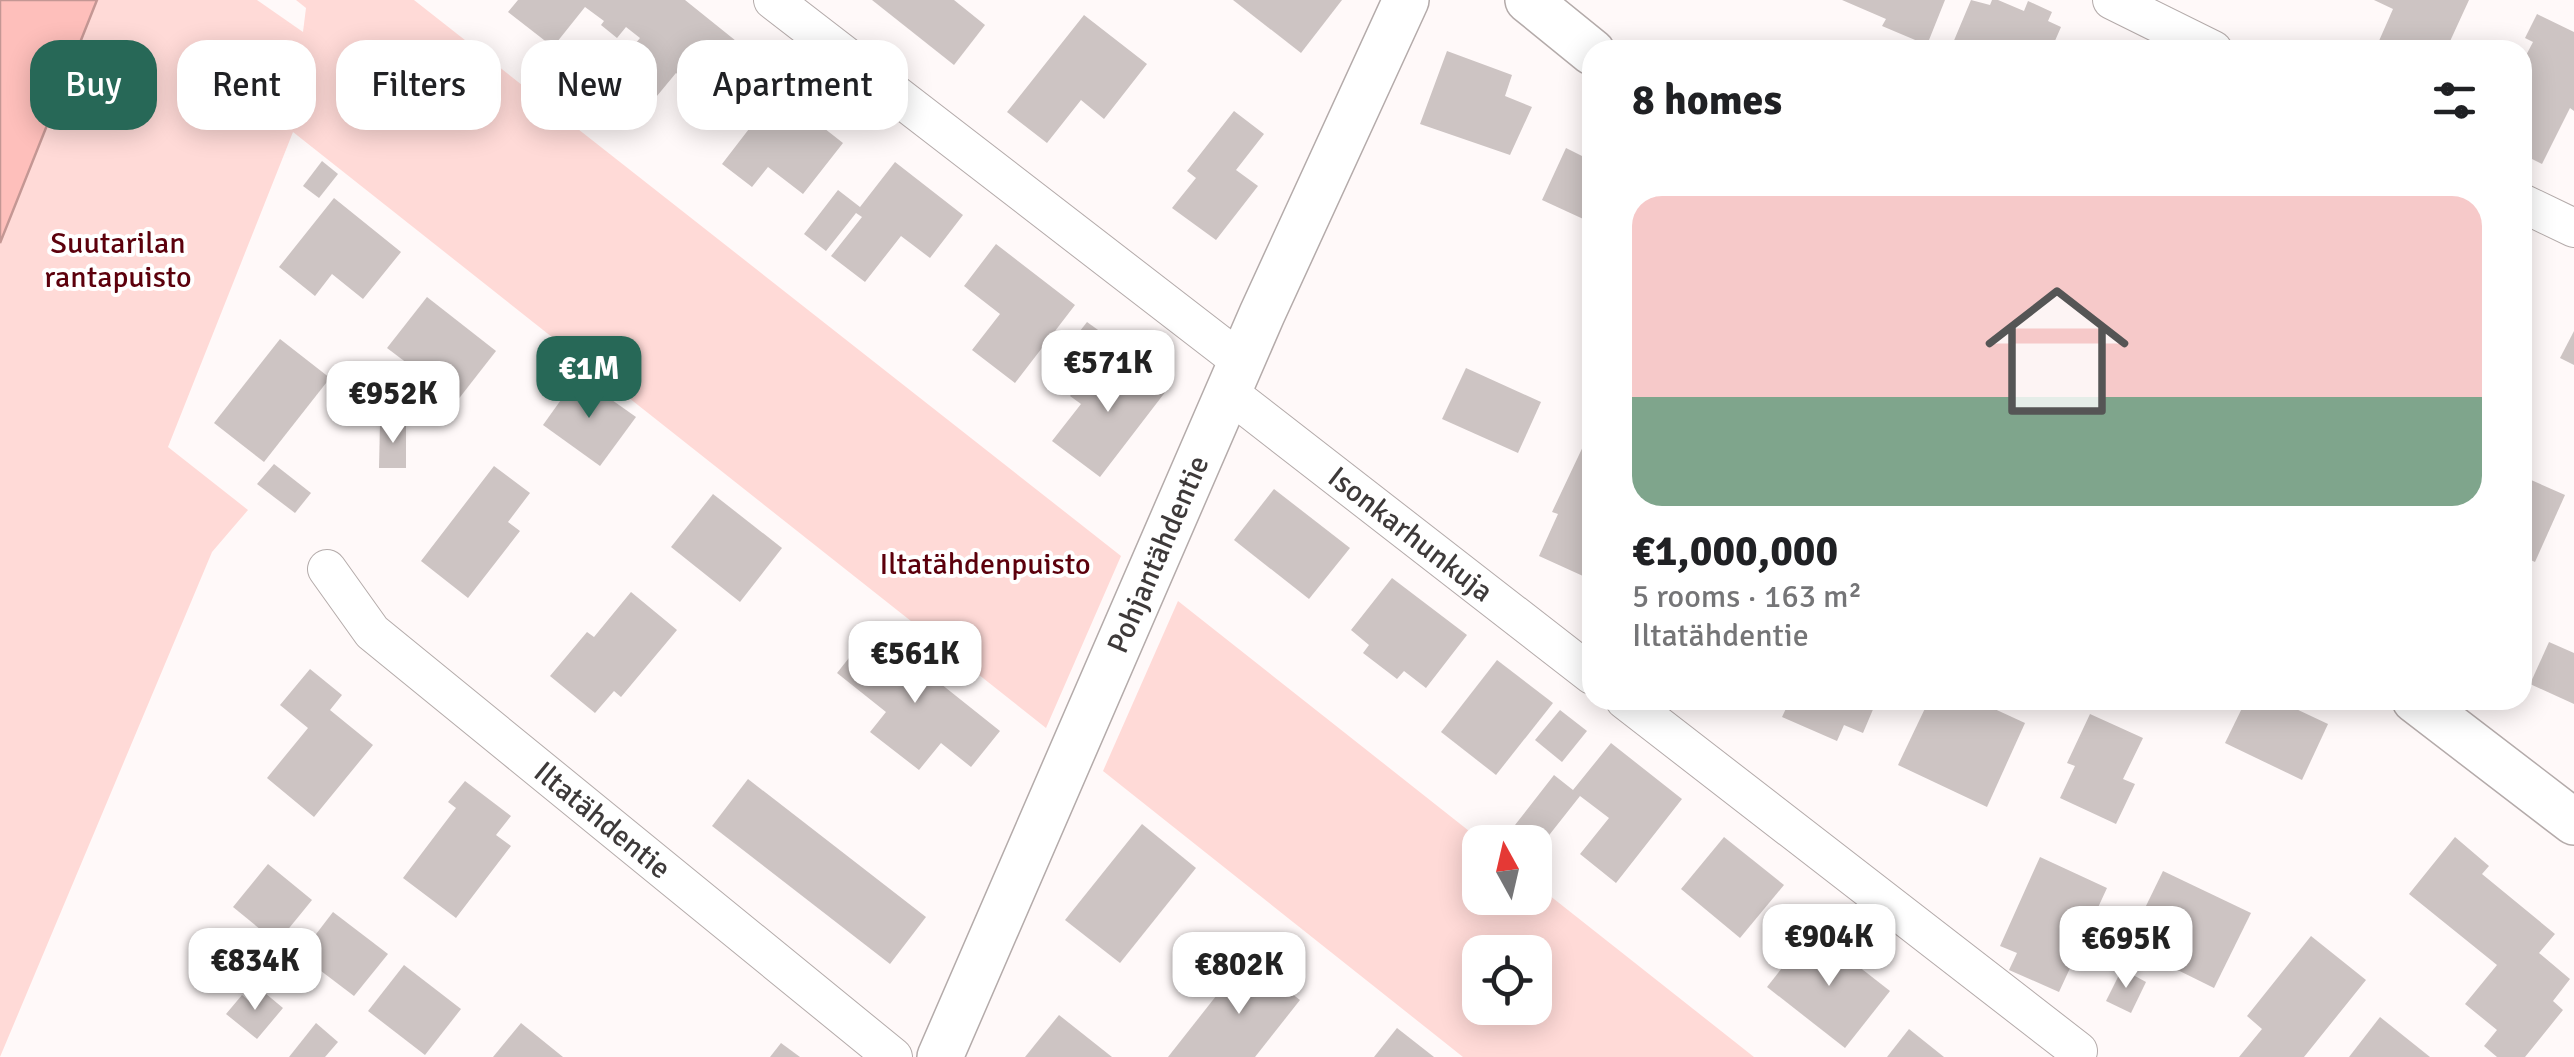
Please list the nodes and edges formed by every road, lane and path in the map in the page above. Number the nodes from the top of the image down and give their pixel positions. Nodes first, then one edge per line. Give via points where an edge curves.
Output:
1 (773, 0) edge
2 (1406, 0) edge
3 (1528, 0) edge
4 (2112, 0) edge
5 (2193, 40) edge
6 (1582, 44) edge
7 (2532, 208) edge
8 (2574, 228) edge
9 (1236, 377) junction
10 (326, 570) dead end
11 (1582, 667) edge
12 (1638, 710) edge
13 (2428, 710) edge
14 (2574, 822) edge
15 (2078, 1051) dead end
16 (893, 1057) edge
17 (940, 1057) edge

1 - 9 street, Isonkarhunkuja
2 - 9 street, Pohjantähdentie
3 - 6 street
4 - 5 street
7 - 8 street
9 - 11 street, Isonkarhunkuja
9 - 17 street, Pohjantähdentie
10 - 16 street, Iltatähdentie via 372,632
12 - 15 street
13 - 14 street

